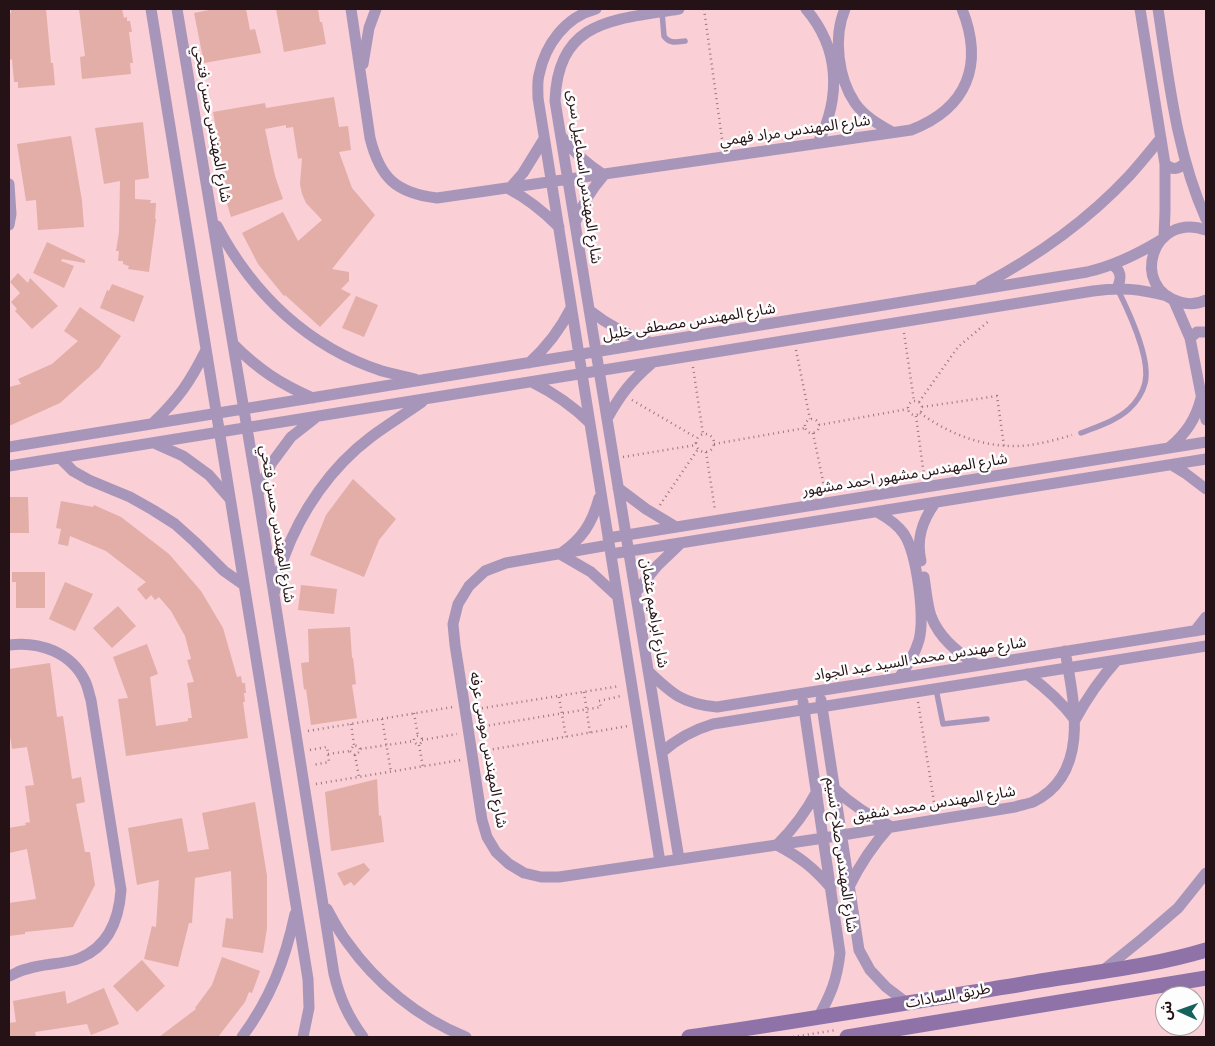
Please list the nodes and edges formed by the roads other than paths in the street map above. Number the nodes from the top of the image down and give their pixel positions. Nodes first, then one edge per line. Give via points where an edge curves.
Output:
1 (151, 9) edge
2 (177, 9) edge
3 (351, 9) edge
4 (376, 9) edge
5 (596, 9) edge
6 (679, 9) edge
7 (806, 9) edge
8 (845, 9) edge
9 (962, 9) edge
10 (970, 9) edge
11 (1140, 9) edge
12 (1158, 9) edge
13 (662, 12) junction
14 (968, 25) junction
15 (684, 41) dead end
16 (836, 61) junction
17 (361, 73) junction
18 (892, 132) junction
19 (561, 135) junction
20 (1161, 138) junction
21 (544, 139) junction
22 (818, 143) junction
23 (1185, 163) junction
24 (1165, 164) junction
25 (604, 175) junction
26 (568, 180) junction
27 (552, 183) junction
28 (9, 184) edge
29 (510, 188) junction
30 (212, 217) junction
31 (1206, 219) edge
32 (575, 224) junction
33 (9, 225) edge
34 (558, 227) junction
35 (1206, 230) edge
36 (1162, 238) junction
37 (1113, 265) junction
38 (1117, 288) junction
39 (972, 291) junction
40 (1171, 299) junction
41 (1206, 300) edge
42 (571, 308) junction
43 (589, 310) junction
44 (1206, 332) edge
45 (1190, 338) junction
46 (650, 343) junction
47 (233, 344) junction
48 (206, 350) junction
49 (596, 352) junction
50 (579, 355) junction
51 (529, 362) junction
52 (653, 362) junction
53 (599, 371) junction
54 (582, 374) junction
55 (419, 380) junction
56 (532, 382) junction
57 (1202, 394) junction
58 (313, 398) junction
59 (425, 400) junction
60 (244, 409) junction
61 (216, 413) junction
62 (316, 417) junction
63 (607, 419) junction
64 (1206, 420) edge
65 (590, 423) junction
66 (153, 424) junction
67 (247, 428) junction
68 (220, 433) junction
69 (1081, 433) road end
70 (1206, 442) edge
71 (154, 443) junction
72 (9, 447) edge
73 (1170, 447) junction
74 (60, 458) junction
75 (1206, 459) edge
76 (1172, 465) junction
77 (9, 466) edge
78 (618, 488) junction
79 (1206, 489) edge
80 (258, 494) junction
81 (600, 494) junction
82 (230, 499) junction
83 (935, 503) junction
84 (877, 512) junction
85 (676, 527) junction
86 (626, 536) junction
87 (681, 543) junction
88 (610, 546) junction
89 (629, 551) junction
90 (560, 554) junction
91 (921, 584) junction
92 (244, 585) junction
93 (636, 592) junction
94 (274, 595) junction
95 (616, 595) junction
96 (1206, 617) edge
97 (1201, 630) edge
98 (9, 645) edge
99 (1206, 646) edge
100 (1065, 651) junction
101 (1117, 660) junction
102 (977, 665) junction
103 (1068, 668) junction
104 (648, 671) junction
105 (1027, 674) junction
106 (899, 678) junction
107 (936, 689) junction
108 (820, 690) junction
109 (802, 693) junction
110 (822, 707) junction
111 (804, 710) junction
112 (987, 718) dead end
113 (1075, 720) junction
114 (662, 752) junction
115 (835, 789) junction
116 (817, 791) junction
117 (890, 826) junction
118 (841, 835) junction
119 (824, 838) junction
120 (777, 845) junction
121 (680, 859) junction
122 (660, 862) junction
123 (1206, 873) edge
124 (849, 887) junction
125 (832, 889) junction
126 (323, 902) junction
127 (297, 907) junction
128 (1206, 950) edge
129 (9, 966) edge
130 (27, 968) junction
131 (1101, 972) junction
132 (9, 976) edge
133 (1062, 977) junction
134 (1206, 978) edge
135 (1066, 1001) junction
136 (907, 1003) junction
137 (818, 1018) junction
138 (242, 1037) edge
139 (303, 1037) edge
140 (363, 1037) edge
141 (466, 1037) edge
142 (689, 1037) edge
143 (847, 1037) edge

1 - 48 street
2 - 30 street, شارع المهندس حسن فتحي
3 - 17 street, شارع المهندس مراد فهمي
4 - 17 street
5 - 21 street, شارع المهندس اسماعيل سرى via 571,21 555,37 544,56 538,76
6 - 13 street, شارع المهندس اسماعيل سرى
7 - 16 street via 816,21
8 - 16 street
9 - 14 street, شارع المهندس مراد فهمي
10 - 14 street, شارع المهندس مراد فهمي
11 - 20 street
12 - 23 street
13 - 15 lane via 666,40
13 - 19 street, شارع المهندس اسماعيل سرى via 604,22 572,45 556,81 555,101
14 - 18 street, شارع المهندس مراد فهمي via 972,63 957,98 928,123 911,130
16 - 18 street via 856,104 872,120
16 - 22 street via 832,104
17 - 29 street, شارع المهندس مراد فهمي via 375,157 399,188 417,196 437,198
18 - 22 street, شارع المهندس مراد فهمي
19 - 25 street via 573,151
19 - 26 street, شارع المهندس اسماعيل سرى
20 - 24 street
20 - 39 street via 1095,210 1057,241
21 - 27 street, شارع المهندس اسماعيل سرى
21 - 29 street
22 - 25 street, شارع المهندس مراد فهمي
23 - 24 street via 1175,169
23 - 31 street
24 - 36 street via 1166,204
25 - 26 street, شارع المهندس مراد فهمي
25 - 32 street via 586,198
26 - 27 street, شارع المهندس مراد فهمي
26 - 32 street, شارع المهندس اسماعيل سرى
27 - 29 street, شارع المهندس مراد فهمي
27 - 34 street, شارع المهندس اسماعيل سرى
28 - 33 street
29 - 34 street via 528,199
30 - 47 street, شارع المهندس حسن فتحي
30 - 55 street via 254,283 281,312 311,336 345,356
32 - 43 street, شارع المهندس اسماعيل سرى
34 - 42 street, شارع المهندس اسماعيل سرى
35 - 36 street, شارع المهندس مصطفى خليل via 1179,228
36 - 37 street, شارع المهندس مصطفى خليل
36 - 40 street via 1151,265 1155,283
37 - 38 street via 1121,275
37 - 39 street, شارع المهندس مصطفى خليل
38 - 40 street
38 - 52 street
38 - 69 lane via 1140,341 1145,383 1129,410
39 - 46 street, شارع المهندس مصطفى خليل
40 - 41 street via 1193,304
40 - 45 street
42 - 50 street, شارع المهندس اسماعيل سرى
42 - 51 street via 547,347
43 - 46 street via 628,336
43 - 49 street, شارع المهندس اسماعيل سرى
44 - 45 street via 1197,332
45 - 57 street
46 - 49 street, شارع المهندس مصطفى خليل
47 - 58 street via 270,376
47 - 60 street, شارع المهندس حسن فتحي
48 - 61 street
48 - 66 street via 184,390
49 - 50 street, شارع المهندس مصطفى خليل
49 - 53 street, شارع المهندس اسماعيل سرى
50 - 51 street, شارع المهندس مصطفى خليل
50 - 54 street, شارع المهندس اسماعيل سرى
51 - 55 street, شارع المهندس مصطفى خليل
52 - 53 street
52 - 63 street via 621,394
53 - 54 street
53 - 63 street, شارع ابراهيم عثمان
54 - 56 street
54 - 65 street
55 - 58 street, شارع المهندس مصطفى خليل
56 - 59 street
56 - 65 street via 553,392
57 - 64 street
57 - 73 street via 1192,424
58 - 60 street, شارع المهندس مصطفى خليل
59 - 62 street
59 - 94 street via 370,438 342,463 318,492 284,558
60 - 61 street, شارع المهندس مصطفى خليل
60 - 67 street, شارع المهندس حسن فتحي
61 - 66 street, شارع المهندس مصطفى خليل
61 - 68 street
62 - 67 street
62 - 80 street via 291,438 270,464
63 - 78 street, شارع ابراهيم عثمان
65 - 81 street
66 - 72 street, شارع المهندس مصطفى خليل
67 - 68 street
67 - 80 street, شارع المهندس حسن فتحي
68 - 71 street
68 - 82 street
70 - 73 street, شارع المهندس مشهور احمد مشهور
71 - 74 street
71 - 82 street via 196,465
73 - 85 street, شارع المهندس مشهور احمد مشهور
74 - 77 street
74 - 92 street via 73,471 130,497 175,524 224,571
75 - 76 street
76 - 79 street
76 - 83 street
78 - 85 street
78 - 86 street, شارع ابراهيم عثمان
80 - 94 street, شارع المهندس حسن فتحي
81 - 88 street
81 - 90 street via 586,529 575,544
82 - 92 street
83 - 84 street
83 - 91 street via 920,533
84 - 87 street
84 - 91 street via 904,534
85 - 86 street, شارع المهندس مشهور احمد مشهور
86 - 88 street, شارع المهندس مشهور احمد مشهور
86 - 89 street, شارع ابراهيم عثمان
87 - 89 street
87 - 93 street
88 - 89 street
88 - 90 street, شارع المهندس موسى عرفه
88 - 95 street
89 - 93 street, شارع ابراهيم عثمان
90 - 95 street via 591,572
90 - 122 street, شارع المهندس موسى عرفه via 506,563 485,572 469,586 458,604 453,624 454,646 487,837 509,864 524,873 541,877
91 - 102 street via 939,631 962,656
91 - 106 street via 919,640
92 - 127 street
93 - 104 street, شارع ابراهيم عثمان
94 - 126 street, شارع المهندس حسن فتحي
95 - 122 street
96 - 97 street
97 - 100 street, شارع مهندس محمد السيد عبد الجواد
98 - 130 street via 39,645 58,652 74,664 85,681 91,700 121,890 119,911 111,930 98,947 80,958
99 - 101 street
100 - 102 street, شارع مهندس محمد السيد عبد الجواد
100 - 103 street, شارع المهندس محمد شفيق
101 - 103 street
101 - 113 street via 1091,692
102 - 106 street, شارع مهندس محمد السيد عبد الجواد
103 - 105 street
103 - 113 street, شارع المهندس محمد شفيق
104 - 109 street, شارع مهندس محمد السيد عبد الجواد via 681,699 698,706 717,707
104 - 114 street, شارع ابراهيم عثمان
105 - 107 street
105 - 113 street via 1062,702
106 - 108 street, شارع مهندس محمد السيد عبد الجواد
107 - 110 street
107 - 112 lane via 943,724
108 - 109 street, شارع مهندس محمد السيد عبد الجواد
108 - 110 street, شارع المهندس صلاح نسيم
109 - 111 street, شارع المهندس صلاح نسيم
110 - 111 street
110 - 115 street, شارع المهندس صلاح نسيم
111 - 114 street via 713,724 677,739
111 - 116 street, شارع المهندس صلاح نسيم
113 - 117 street, شارع المهندس محمد شفيق via 1069,763 1061,779 1032,802
114 - 121 street, شارع ابراهيم عثمان
115 - 117 street via 864,813
115 - 118 street, شارع المهندس صلاح نسيم
116 - 119 street, شارع المهندس صلاح نسيم
116 - 120 street via 802,817
117 - 118 street, شارع المهندس محمد شفيق
117 - 124 street via 864,858
118 - 119 street, شارع المهندس محمد شفيق
118 - 124 street, شارع المهندس صلاح نسيم
119 - 120 street, شارع المهندس موسى عرفه
119 - 125 street, شارع المهندس صلاح نسيم
120 - 121 street, شارع المهندس موسى عرفه
120 - 125 street via 798,856
121 - 122 street, شارع المهندس موسى عرفه
123 - 131 street via 1178,908
124 - 136 street, شارع المهندس صلاح نسيم via 859,950 870,970
125 - 137 street, شارع المهندس صلاح نسيم via 840,952 838,974
126 - 140 street, شارع المهندس حسن فتحي via 340,998 350,1020
126 - 141 street via 346,942 376,977 410,1007
127 - 138 street via 288,946 274,984 256,1019
127 - 139 street via 308,979 309,1008
128 - 131 main road, طريق السادات
129 - 130 street
130 - 132 street
131 - 133 main road, طريق السادات
133 - 135 main road
133 - 136 main road, طريق السادات
134 - 135 main road, طريق السادات
135 - 143 main road, طريق السادات
136 - 137 main road, طريق السادات
137 - 142 main road, طريق السادات

